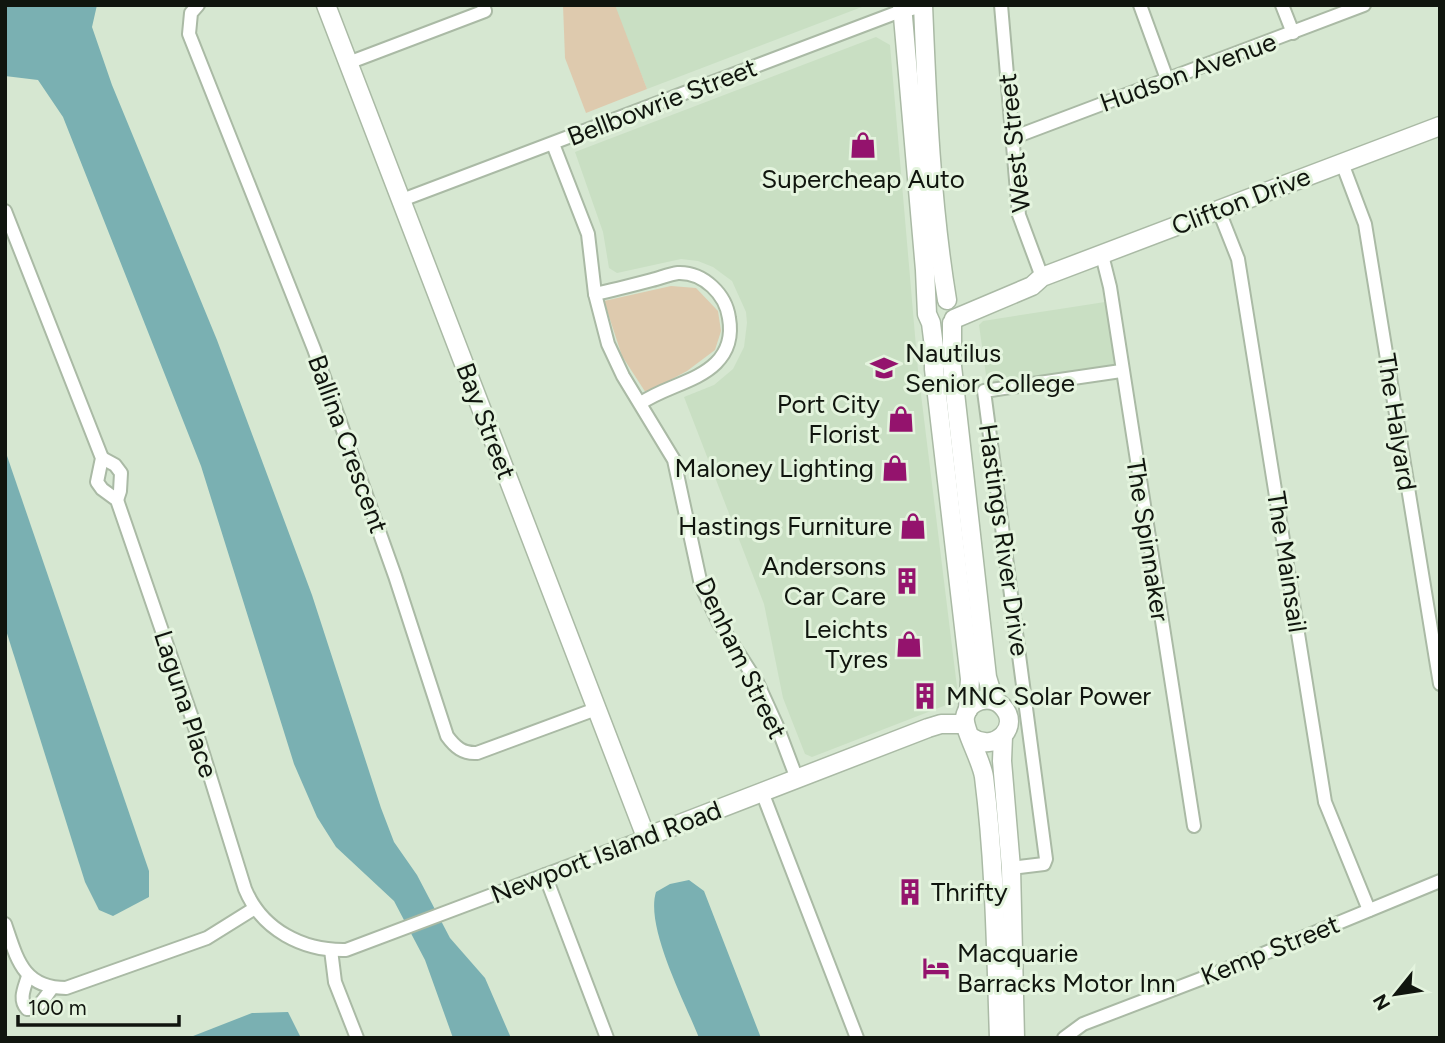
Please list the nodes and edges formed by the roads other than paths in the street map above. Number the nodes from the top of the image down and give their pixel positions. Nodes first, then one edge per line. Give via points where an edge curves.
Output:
1 (198, 5) edge
2 (326, 5) edge
3 (483, 5) edge
4 (1001, 5) edge
5 (1140, 5) edge
6 (1282, 5) edge
7 (1364, 5) edge
8 (923, 6) edge
9 (902, 8) edge
10 (1293, 33) junction
11 (348, 63) junction
12 (1167, 79) junction
13 (1440, 126) edge
14 (1012, 138) junction
15 (553, 144) junction
16 (1342, 163) junction
17 (402, 200) junction
18 (5, 211) edge
19 (1219, 211) junction
20 (1102, 255) junction
21 (1042, 277) junction
22 (595, 294) junction
23 (951, 311) junction
24 (929, 316) junction
25 (1121, 371) junction
26 (641, 403) junction
27 (102, 458) junction
28 (117, 500) junction
29 (1440, 684) edge
30 (994, 700) junction
31 (596, 709) junction
32 (968, 724) junction
33 (1003, 736) junction
34 (797, 779) junction
35 (762, 792) junction
36 (1194, 826) dead end
37 (646, 837) junction
38 (1011, 868) junction
39 (545, 875) junction
40 (1440, 881) edge
41 (255, 908) junction
42 (1369, 910) junction
43 (5, 924) edge
44 (331, 950) junction
45 (28, 976) junction
46 (52, 988) junction
47 (357, 1038) edge
48 (607, 1038) edge
49 (857, 1038) edge
50 (999, 1038) edge
51 (1015, 1038) edge
52 (1064, 1038) edge

1 - 31 street, Ballina Crescent via 191,13 189,34 319,362 447,736 463,752 477,753
2 - 11 main road, Bay Street
3 - 11 street via 485,11
4 - 14 street, West Street
5 - 12 street
6 - 10 street
7 - 10 street, Hudson Avenue
8 - 9 street, Bellbowrie Street
8 - 23 main road, Hastings River Drive via 942,268
9 - 15 street, Bellbowrie Street
9 - 24 main road, Hastings River Drive
10 - 12 street, Hudson Avenue
11 - 17 main road, Bay Street
12 - 14 street, Hudson Avenue
13 - 16 main road, Clifton Drive
14 - 21 street, West Street via 1019,215
15 - 17 street, Bellbowrie Street
15 - 22 street, Denham Street via 588,234
16 - 19 main road, Clifton Drive
16 - 29 street, The Halyard via 1365,224
17 - 31 main road, Bay Street
18 - 27 street, Laguna Place
19 - 20 main road, Clifton Drive
19 - 42 street, The Mainsail via 1238,259 1325,803
20 - 21 main road, Clifton Drive
20 - 25 street, The Spinnaker
21 - 23 main road, Clifton Drive via 984,294
22 - 26 street, Denham Street via 608,344
22 - 26 street via 679,273 703,279 728,306 728,346 716,363
23 - 24 main road via 936,300
23 - 24 main road via 941,328
23 - 30 main road, Hastings River Drive via 956,407 987,677
24 - 32 main road, Hastings River Drive via 970,679
25 - 36 street, The Spinnaker
25 - 38 street, Hastings River Drive via 984,391 1046,859 1044,864
26 - 34 street, Denham Street via 674,460 701,585 757,682
27 - 28 street, Laguna Place via 97,482
27 - 28 street, Laguna Place via 121,473
28 - 41 street, Laguna Place
30 - 32 main road via 979,700
30 - 33 main road via 1008,716
31 - 37 main road, Bay Street
32 - 33 main road via 984,743
32 - 34 main road, Newport Island Road via 928,728
32 - 50 main road, Hastings River Drive via 983,768 993,857
33 - 38 main road
34 - 35 main road, Newport Island Road
35 - 37 main road, Newport Island Road
35 - 49 street
37 - 39 street, Newport Island Road
38 - 51 main road
39 - 44 street, Newport Island Road via 346,950
39 - 48 street
40 - 42 street, Kemp Street
41 - 44 street, Newport Island Road via 288,936
41 - 46 street via 207,938 78,985
42 - 52 street, Kemp Street via 1083,1024
43 - 45 street
44 - 47 street via 335,982
45 - 46 street
45 - 46 street via 22,998 27,1009 39,1006

